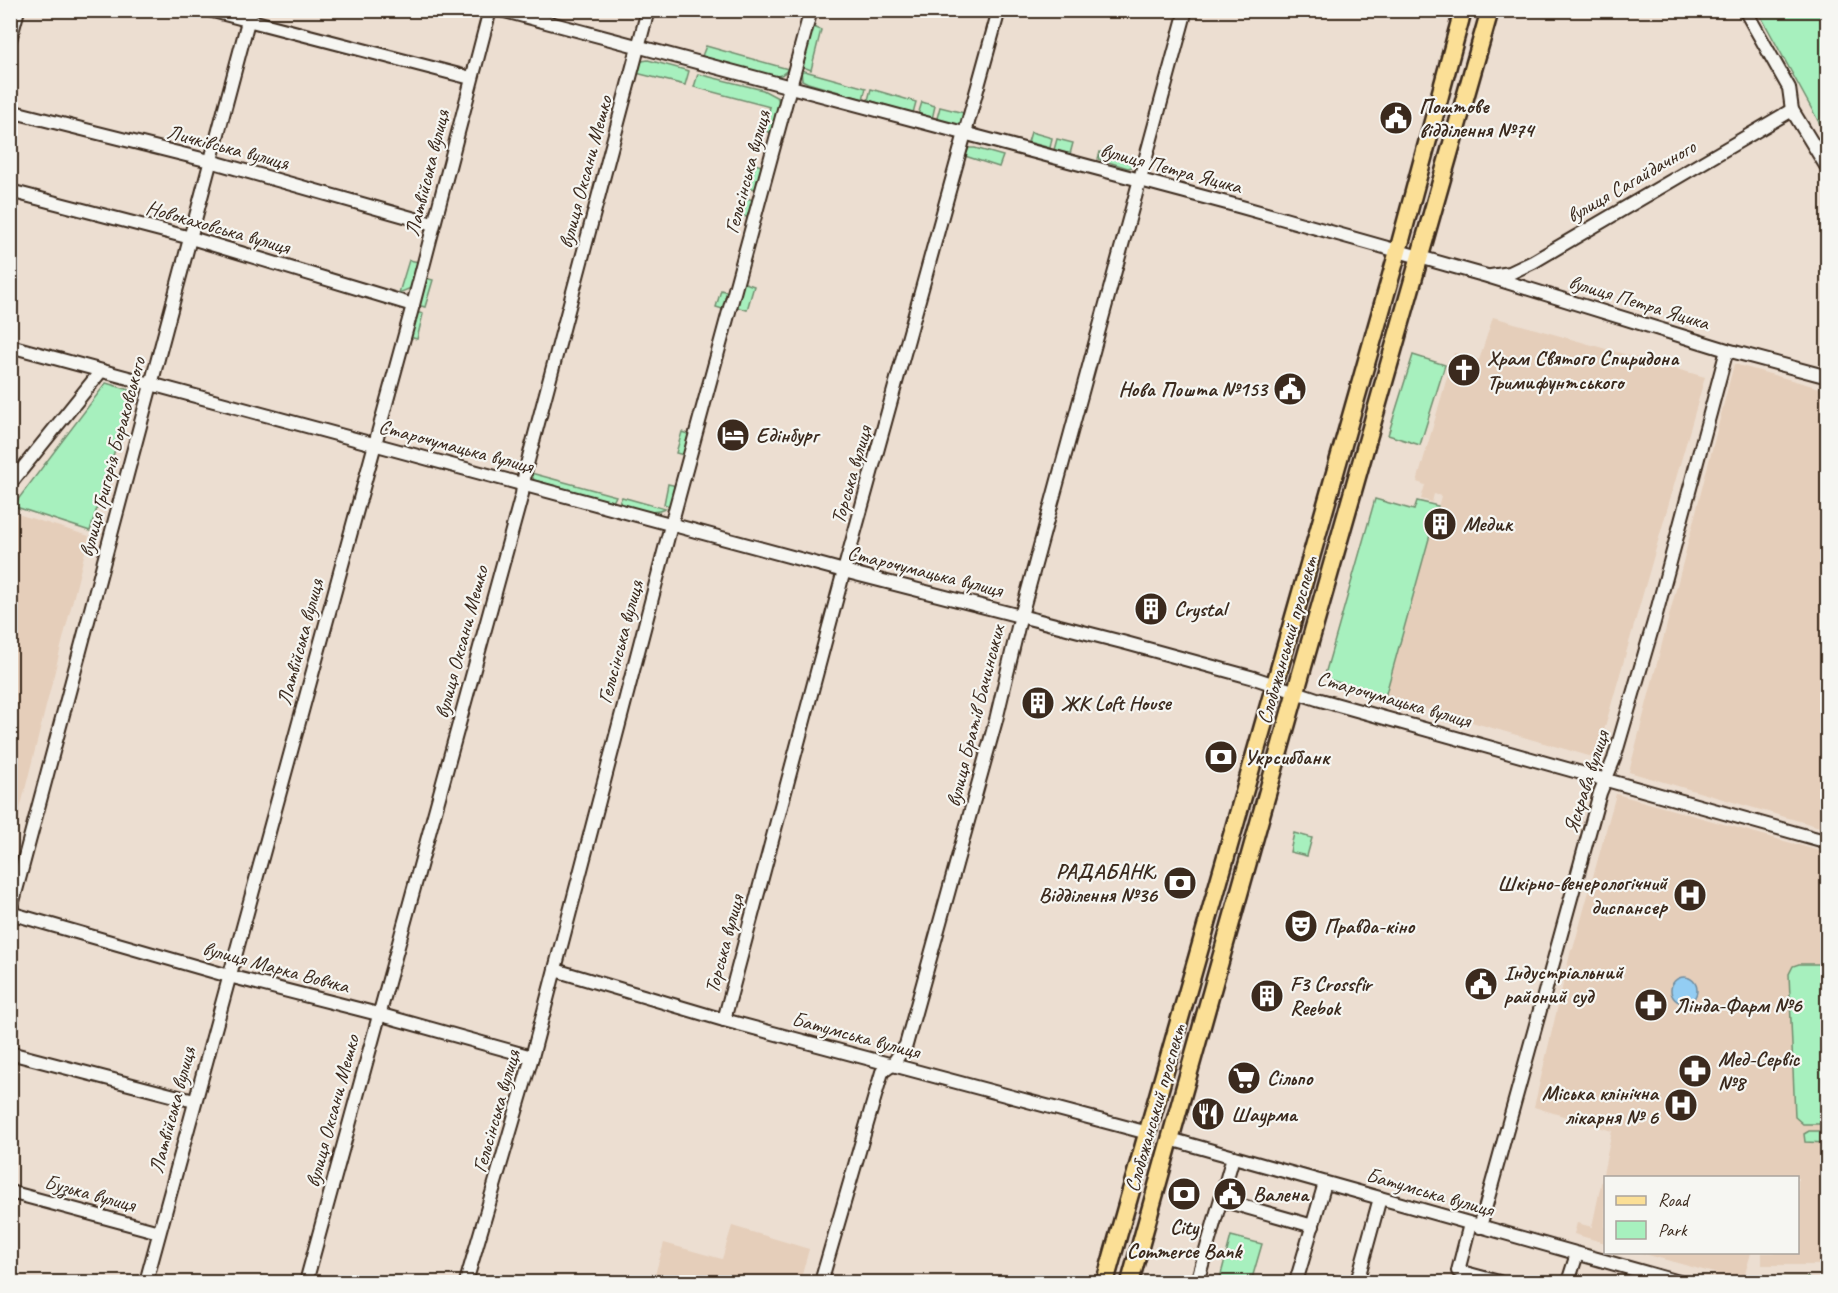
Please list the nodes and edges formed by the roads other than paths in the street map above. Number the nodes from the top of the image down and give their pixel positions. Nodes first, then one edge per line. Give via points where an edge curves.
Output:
1 (18, 10) edge
2 (209, 10) edge
3 (490, 10) edge
4 (501, 10) edge
5 (648, 10) edge
6 (811, 10) edge
7 (999, 10) edge
8 (1186, 10) edge
9 (1463, 10) edge
10 (1490, 10) edge
11 (1745, 10) edge
12 (249, 16) edge
13 (10, 40) edge
14 (638, 46) junction
15 (471, 78) junction
16 (790, 88) junction
17 (1791, 110) junction
18 (10, 111) edge
19 (966, 135) junction
20 (210, 161) junction
21 (1827, 169) edge
22 (1140, 180) junction
23 (10, 191) edge
24 (433, 224) junction
25 (191, 238) junction
26 (1398, 251) junction
27 (1419, 257) junction
28 (1487, 276) junction
29 (413, 305) junction
30 (10, 346) edge
31 (1727, 350) junction
32 (101, 370) junction
33 (1827, 377) edge
34 (153, 384) junction
35 (374, 444) junction
36 (10, 484) edge
37 (523, 484) junction
38 (671, 524) junction
39 (844, 571) junction
40 (1021, 616) junction
41 (1274, 684) junction
42 (1296, 691) junction
43 (1607, 779) junction
44 (1827, 842) edge
45 (10, 913) edge
46 (555, 970) junction
47 (229, 976) junction
48 (378, 1014) junction
49 (724, 1020) junction
50 (10, 1053) edge
51 (532, 1057) junction
52 (892, 1065) junction
53 (194, 1101) junction
54 (1148, 1133) junction
55 (1170, 1139) junction
56 (1233, 1157) junction
57 (1325, 1183) junction
58 (10, 1192) edge
59 (1380, 1198) junction
60 (1221, 1200) junction
61 (1475, 1225) junction
62 (1313, 1226) junction
63 (159, 1232) junction
64 (1577, 1254) junction
65 (1652, 1279) edge
66 (146, 1282) edge
67 (306, 1282) edge
68 (466, 1282) edge
69 (821, 1282) edge
70 (1105, 1282) edge
71 (1130, 1282) edge
72 (1197, 1282) edge
73 (1296, 1282) edge
74 (1357, 1282) edge
75 (1499, 1282) edge
76 (1568, 1282) edge
77 (1679, 1282) edge

1 - 13 street
2 - 12 street
3 - 15 street, Латвійська вулиця
4 - 14 street, вулиця Петра Яцика
5 - 14 street, вулиця Оксани Мешко
6 - 16 street, Гельсінська вулиця
7 - 19 street, Торська вулиця
8 - 22 street, вулиця Братів Бачинських
9 - 26 main road, Слобожанський проспект
10 - 27 main road, Слобожанський проспект
11 - 17 street via 1790,88
12 - 15 street
12 - 20 street, вулиця Григорія Бораковського
14 - 16 street, вулиця Петра Яцика
14 - 37 street, вулиця Оксани Мешко
15 - 24 street, Латвійська вулиця
16 - 19 street, вулиця Петра Яцика
16 - 38 street, Гельсінська вулиця
17 - 21 street
17 - 28 street, вулиця Сагайдачного via 1533,262 1510,273
18 - 20 street, Личківська вулиця
19 - 22 street, вулиця Петра Яцика
19 - 39 street, Торська вулиця
20 - 24 street, Личківська вулиця
20 - 25 street, вулиця Григорія Бораковського
22 - 26 street, вулиця Петра Яцика
22 - 40 street, вулиця Братів Бачинських
23 - 25 street, Новокаховська вулиця
24 - 29 street, Латвійська вулиця
25 - 29 street, Новокаховська вулиця
25 - 34 street, вулиця Григорія Бораковського
26 - 27 street, вулиця Петра Яцика
26 - 41 main road, Слобожанський проспект
27 - 28 street, вулиця Петра Яцика
27 - 42 main road, Слобожанський проспект
28 - 31 street, вулиця Петра Яцика
29 - 35 street, Латвійська вулиця
30 - 32 street, Старочумацька вулиця
31 - 33 street, вулиця Петра Яцика
31 - 43 street, Яскрава вулиця
32 - 34 street, Старочумацька вулиця
32 - 36 street
34 - 35 street, Старочумацька вулиця
34 - 45 street, вулиця Григорія Бораковського
35 - 37 street, Старочумацька вулиця
35 - 47 street, Латвійська вулиця
37 - 38 street, Старочумацька вулиця
37 - 48 street, вулиця Оксани Мешко
38 - 39 street, Старочумацька вулиця
38 - 46 street, Гельсінська вулиця
39 - 40 street, Старочумацька вулиця
39 - 49 street, Торська вулиця
40 - 41 street, Старочумацька вулиця
40 - 52 street, вулиця Братів Бачинських via 906,1045
41 - 42 street, Старочумацька вулиця
41 - 54 main road, Слобожанський проспект
42 - 43 street, Старочумацька вулиця
42 - 55 main road, Слобожанський проспект
43 - 44 street, Старочумацька вулиця
43 - 61 street, Яскрава вулиця
45 - 47 street, вулиця Марка Вовчка
46 - 49 street, Батумська вулиця
46 - 51 street, Гельсінська вулиця
47 - 48 street, вулиця Марка Вовчка
47 - 53 street, Латвійська вулиця
48 - 51 street, вулиця Марка Вовчка
48 - 67 street, вулиця Оксани Мешко
49 - 52 street, Батумська вулиця
50 - 53 street
51 - 68 street, Гельсінська вулиця
52 - 54 street, Батумська вулиця
52 - 69 street, вулиця Братів Бачинських via 882,1072
53 - 63 street, Латвійська вулиця
54 - 70 main road, Слобожанський проспект
55 - 56 street, Батумська вулиця
55 - 71 main road, Слобожанський проспект
56 - 57 street, Батумська вулиця
56 - 60 street
57 - 59 street, Батумська вулиця
57 - 62 street
58 - 63 street, Бузька вулиця
59 - 61 street, Батумська вулиця
59 - 74 street
60 - 62 street
60 - 72 street
61 - 64 street, Батумська вулиця
61 - 75 street, Яскрава вулиця via 1458,1270
62 - 73 street
63 - 66 street, Латвійська вулиця
64 - 65 street, Батумська вулиця
64 - 76 street
65 - 77 street, Батумська вулиця

